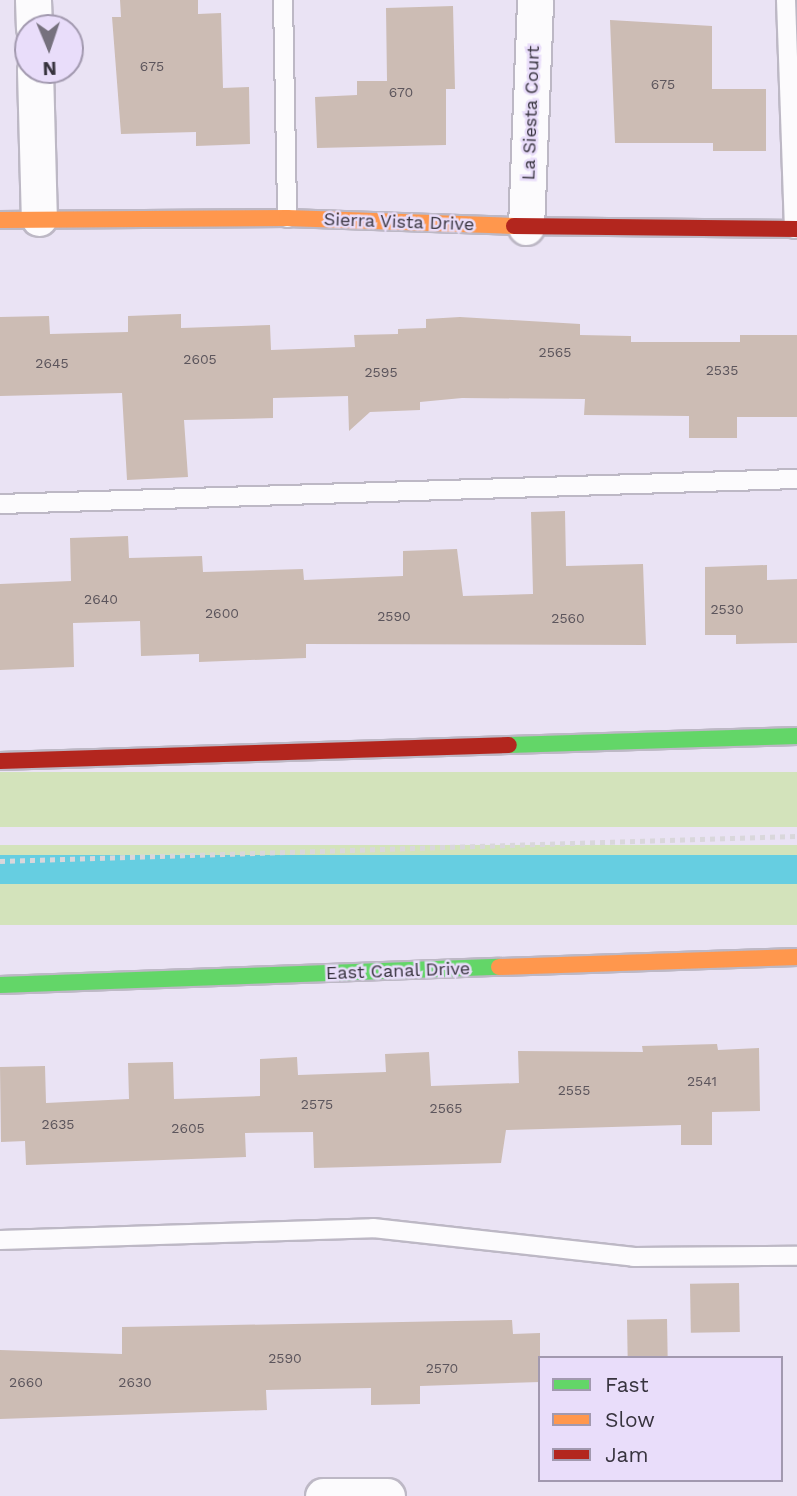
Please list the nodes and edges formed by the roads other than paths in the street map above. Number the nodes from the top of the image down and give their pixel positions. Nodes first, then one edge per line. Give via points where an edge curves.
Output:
1 (283, 0) edge
2 (535, 0) edge
3 (786, 0) edge
4 (35, 84) edge
5 (39, 218) junction
6 (287, 218) junction
7 (0, 220) edge
8 (526, 227) junction
9 (796, 229) edge
10 (797, 479) edge
11 (0, 504) edge
12 (797, 736) edge
13 (0, 761) edge
14 (797, 957) edge
15 (0, 985) edge
16 (0, 1240) edge
17 (797, 1255) edge
18 (323, 1496) edge
19 (387, 1496) edge

1 - 6 lane
2 - 8 street, La Siesta Court
3 - 9 lane
4 - 5 street
5 - 6 main road, Sierra Vista Drive
5 - 7 main road, Sierra Vista Drive
6 - 8 main road, Sierra Vista Drive
8 - 9 main road, Sierra Vista Drive
10 - 11 lane
12 - 13 main road
14 - 15 main road, East Canal Drive
16 - 17 lane via 373,1228 634,1257
18 - 19 street

